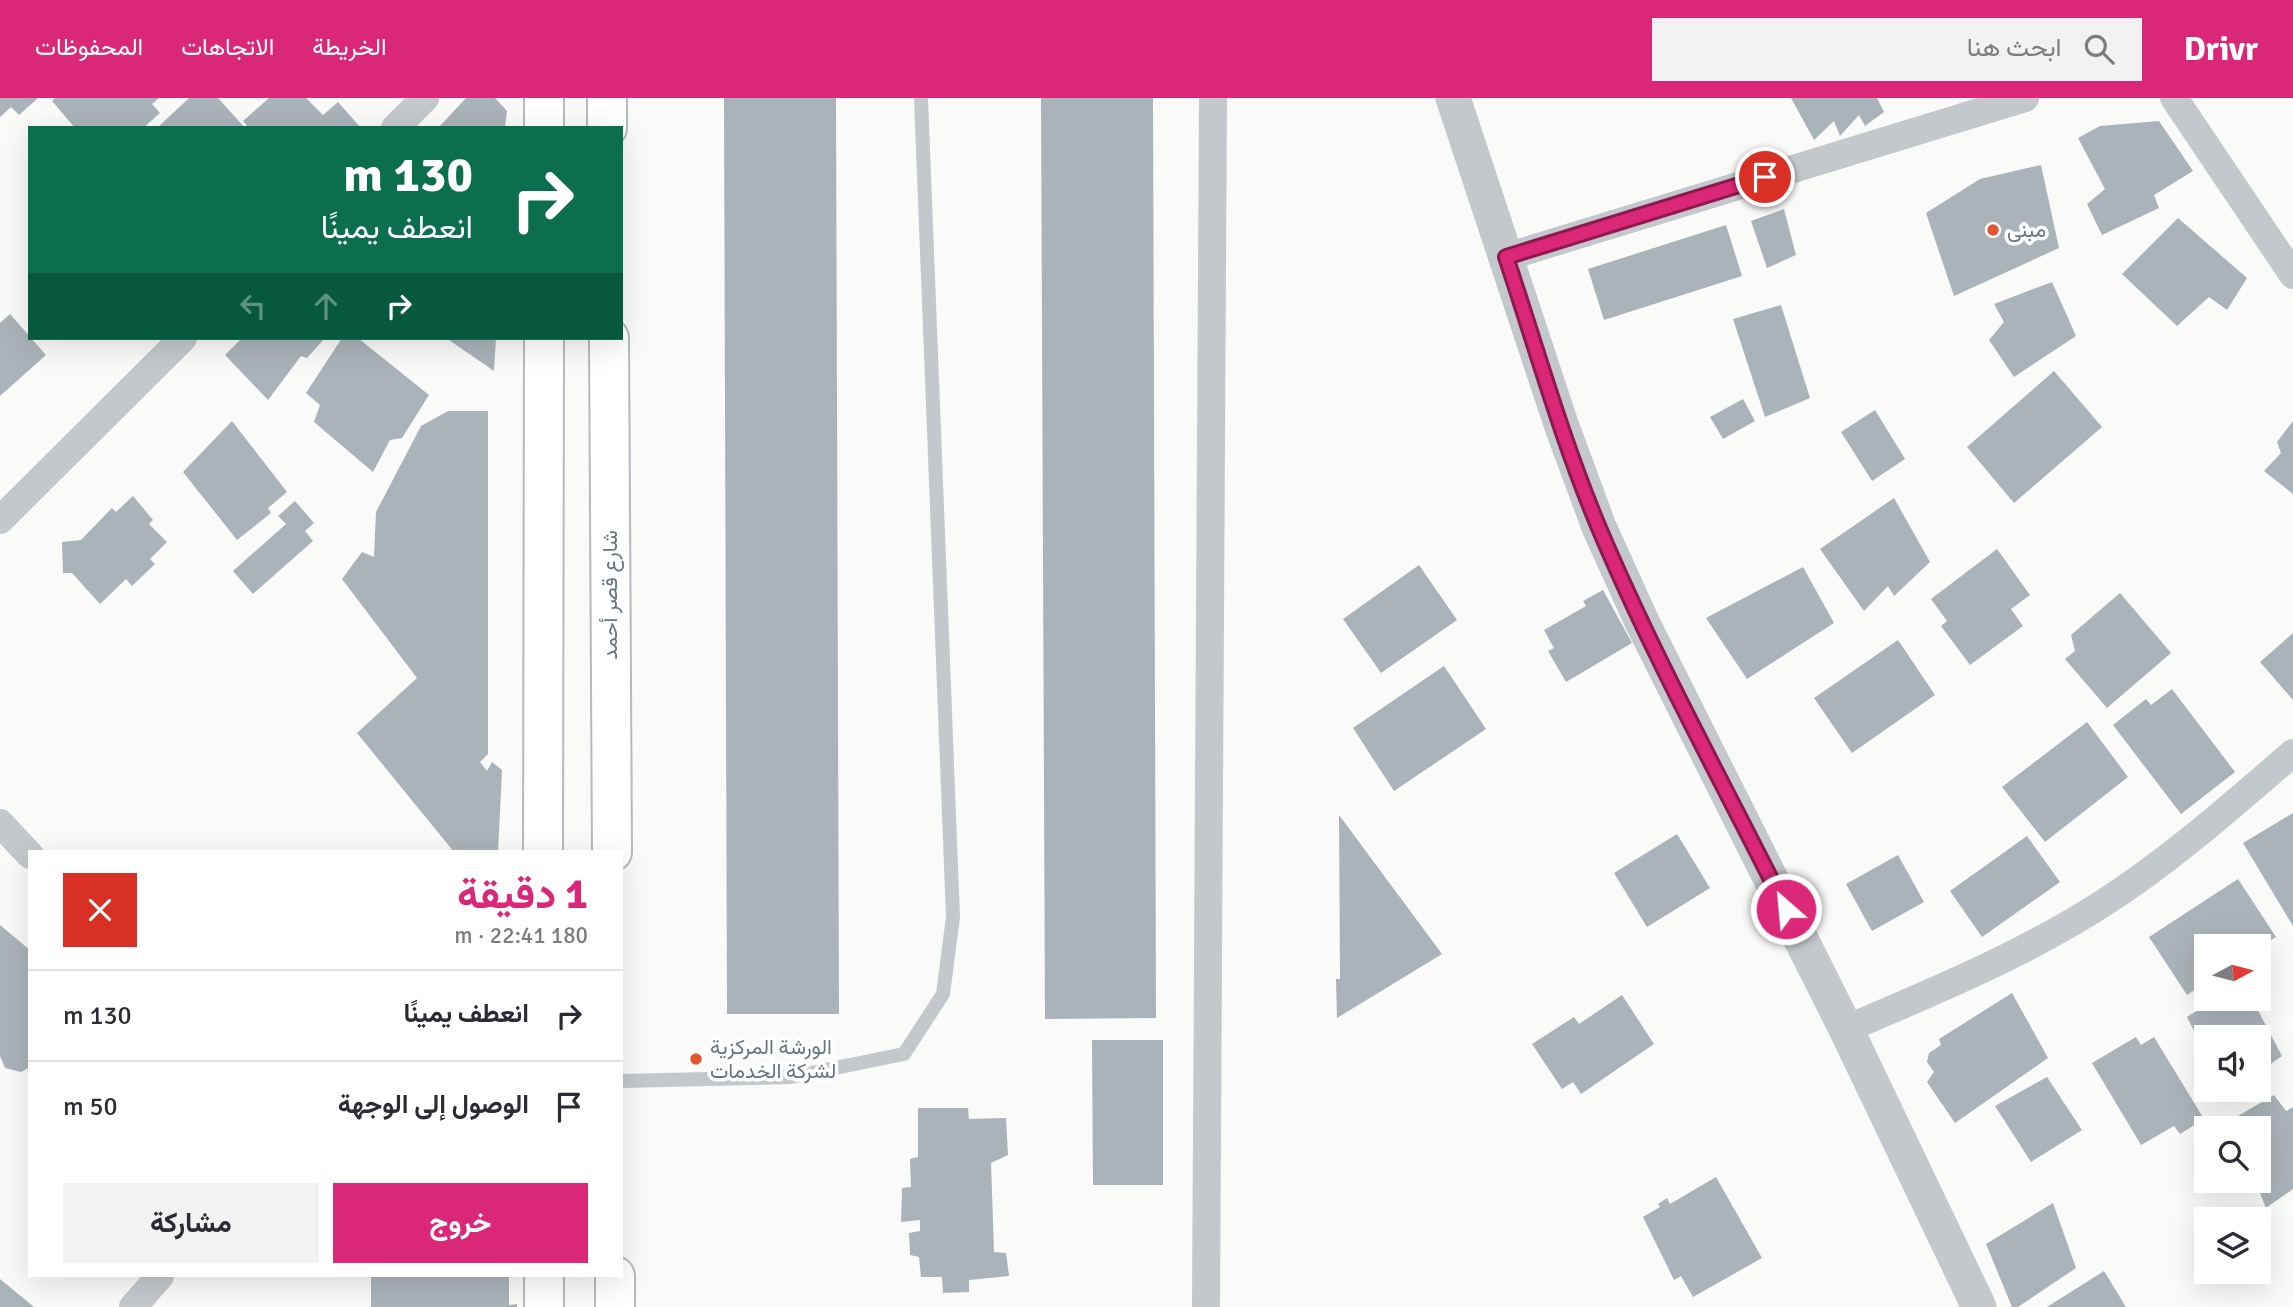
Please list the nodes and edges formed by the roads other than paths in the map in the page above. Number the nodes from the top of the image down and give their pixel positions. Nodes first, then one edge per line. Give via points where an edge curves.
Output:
1 (425, 98) edge
2 (544, 98) edge
3 (607, 98) edge
4 (921, 98) edge
5 (1213, 98) edge
6 (1454, 98) edge
7 (2025, 98) edge
8 (2174, 98) edge
9 (397, 126) edge
10 (544, 126) edge
11 (607, 126) edge
12 (1506, 257) junction
13 (2293, 275) edge
14 (181, 340) edge
15 (544, 340) edge
16 (608, 340) edge
17 (0, 520) edge
18 (2293, 753) edge
19 (0, 823) edge
20 (543, 850) edge
21 (612, 850) edge
22 (28, 853) edge
23 (1846, 1029) junction
24 (623, 1081) edge
25 (159, 1277) edge
26 (544, 1277) edge
27 (615, 1277) edge
28 (133, 1307) edge
29 (544, 1307) edge
30 (615, 1307) edge
31 (1206, 1307) edge
32 (1979, 1307) edge

1 - 9 street
2 - 10 main road
3 - 11 main road
4 - 24 lane via 953,917 943,994 904,1054 792,1077
5 - 31 street
6 - 12 street
7 - 12 street
8 - 13 street
12 - 23 street via 1599,527
14 - 17 street
15 - 20 main road
16 - 21 main road, شارع قصر أحمد
18 - 23 street via 2182,847 2104,903 2008,954
19 - 22 street
23 - 32 street
25 - 28 street
26 - 29 main road
27 - 30 main road

